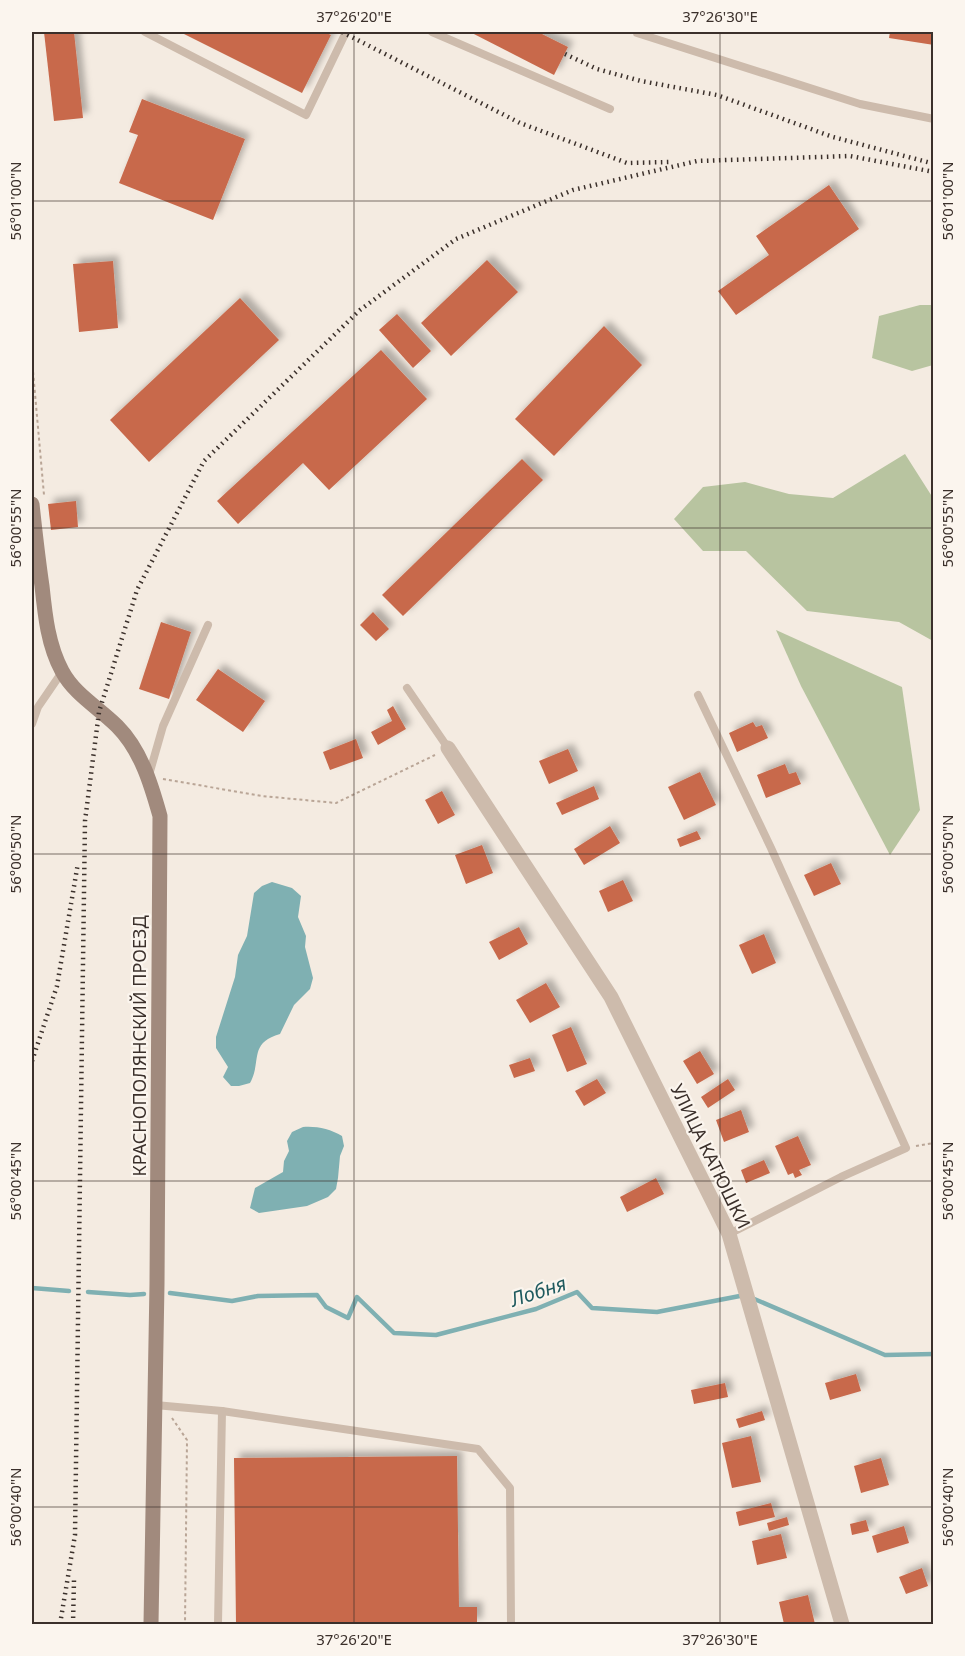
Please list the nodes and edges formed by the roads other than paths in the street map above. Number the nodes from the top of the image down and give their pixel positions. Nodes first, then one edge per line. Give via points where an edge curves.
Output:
1 (145, 32) edge
2 (346, 32) edge
3 (432, 32) edge
4 (636, 32) edge
5 (610, 109) dead end
6 (933, 119) edge
7 (32, 504) edge
8 (208, 625) dead end
9 (62, 672) junction
10 (407, 688) dead end
11 (698, 695) dead end
12 (32, 724) edge
13 (448, 748) joint
14 (148, 776) junction
15 (729, 1234) junction
16 (159, 1405) junction
17 (222, 1412) junction
18 (151, 1624) edge
19 (218, 1624) edge
20 (511, 1624) edge
21 (842, 1624) edge

1 - 2 lane via 306,115
3 - 5 lane
4 - 6 lane via 861,104
7 - 9 main road, КРАСНОПОЛЯНСКИЙ ПРОЕЗД via 46,617
8 - 14 lane via 163,726
9 - 12 lane via 38,707
9 - 14 main road, КРАСНОПОЛЯНСКИЙ ПРОЕЗД via 117,726
10 - 13 lane
11 - 15 lane via 906,1148
13 - 15 street, УЛИЦА КАТЮШКИ via 611,997
14 - 16 main road, КРАСНОПОЛЯНСКИЙ ПРОЕЗД via 160,816
15 - 21 street, УЛИЦА КАТЮШКИ
16 - 17 lane
16 - 18 main road, КРАСНОПОЛЯНСКИЙ ПРОЕЗД
17 - 19 lane
17 - 20 lane via 478,1449 510,1488

